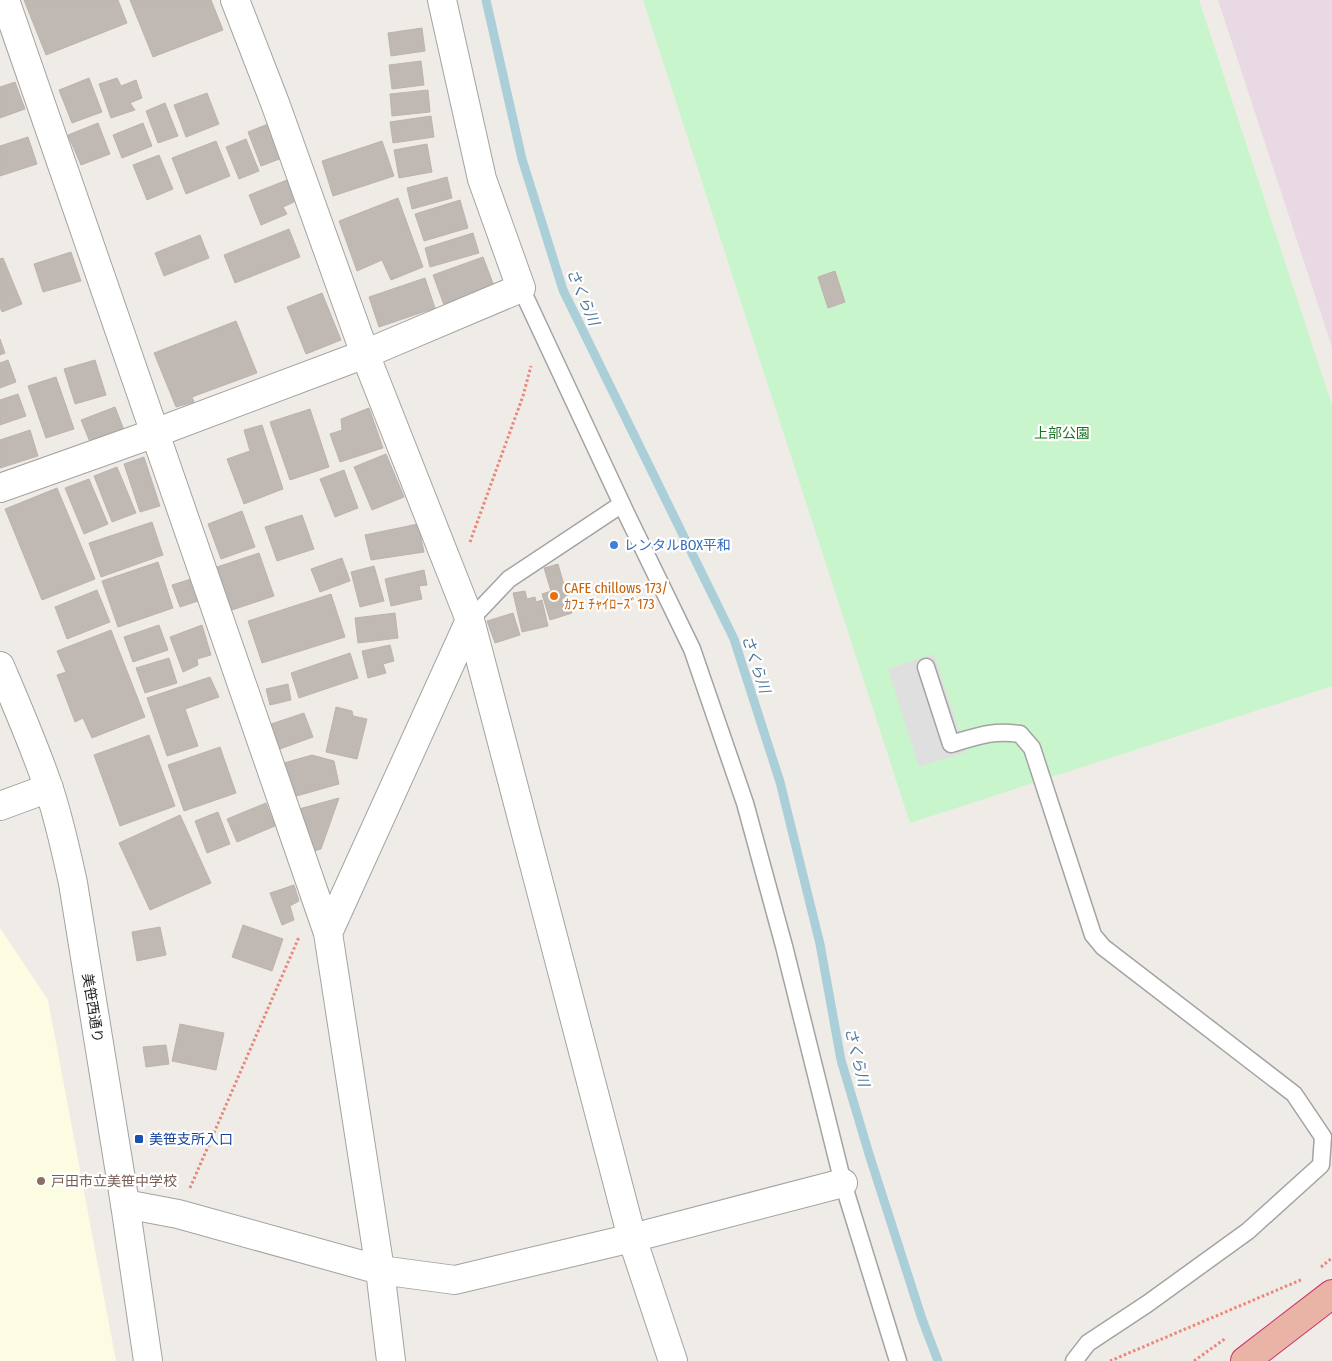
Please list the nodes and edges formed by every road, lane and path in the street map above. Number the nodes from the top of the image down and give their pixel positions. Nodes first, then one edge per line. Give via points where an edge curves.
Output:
1 (5, 0) edge
2 (236, 0) edge
3 (442, 0) edge
4 (521, 288) junction
5 (365, 354) junction
6 (155, 433) junction
7 (0, 488) edge
8 (622, 504) junction
9 (470, 620) junction
10 (0, 666) edge
11 (926, 667) dead end
12 (49, 788) junction
13 (0, 806) edge
14 (328, 933) junction
15 (843, 1183) junction
16 (125, 1204) junction
17 (632, 1238) junction
18 (380, 1270) junction
19 (1310, 1276) dead end
20 (1332, 1294) edge
21 (148, 1361) edge
22 (391, 1361) edge
23 (673, 1361) edge
24 (898, 1361) edge
25 (1074, 1361) edge
26 (1110, 1361) edge
27 (1245, 1361) edge

1 - 6 street
2 - 5 street
3 - 4 street via 482,179
4 - 5 street
4 - 8 lane
5 - 6 street
5 - 9 street
6 - 7 street
6 - 14 street
8 - 9 lane via 510,579
8 - 15 lane via 692,649 745,802
9 - 14 street
9 - 17 street
10 - 12 street, 美笹西通り
11 - 25 lane via 952,744 987,733 1003,732 1020,734 1032,748 1093,935 1103,947 1294,1094 1323,1138 1321,1164 1248,1231 1088,1342
12 - 13 street
12 - 16 street, 美笹西通り via 73,883
14 - 18 street
15 - 17 street
15 - 24 lane
16 - 18 street via 178,1214
16 - 21 street, 美笹西通り
17 - 18 street via 455,1280
17 - 23 street
18 - 22 street
19 - 26 path
20 - 27 highway

